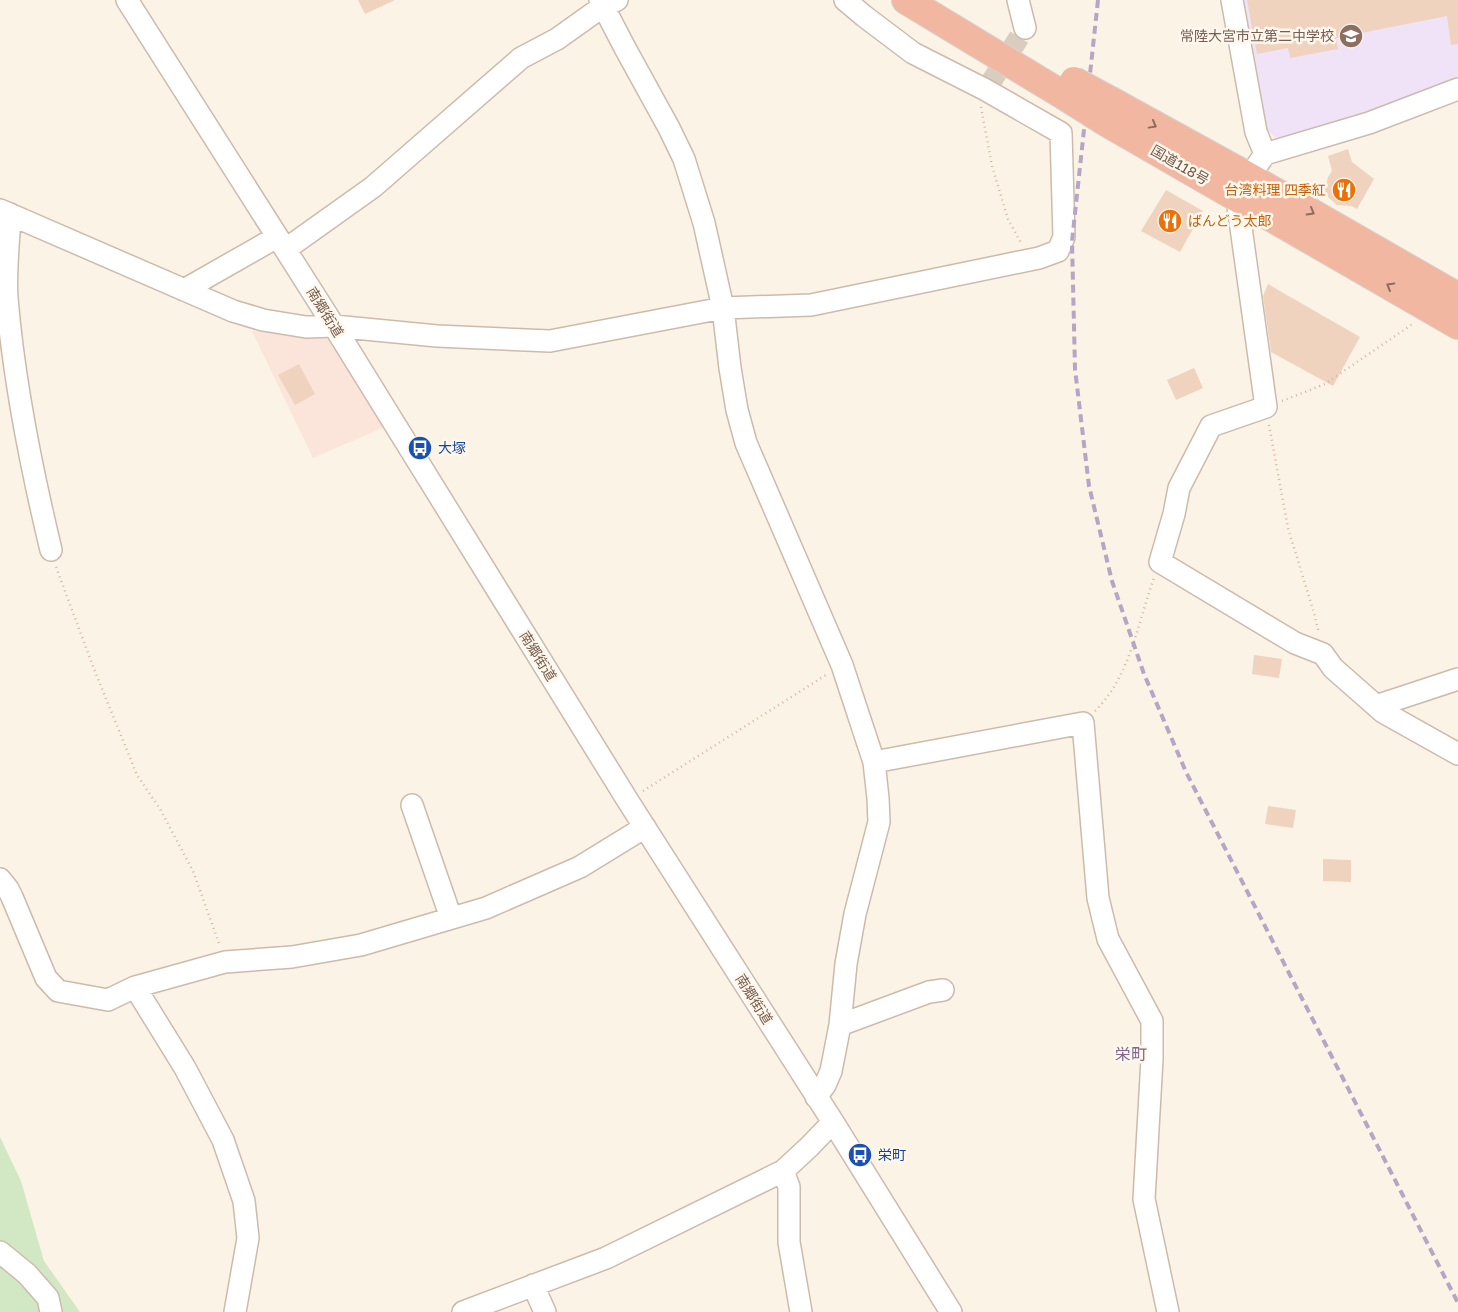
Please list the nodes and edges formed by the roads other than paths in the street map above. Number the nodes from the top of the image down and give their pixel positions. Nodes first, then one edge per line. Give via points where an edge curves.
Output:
1 (127, 0) edge
2 (845, 0) edge
3 (906, 0) edge
4 (939, 0) edge
5 (1018, 0) edge
6 (1232, 0) edge
7 (607, 2) edge
8 (1025, 28) dead end
9 (1071, 90) junction
10 (1458, 90) edge
11 (1265, 154) junction
12 (1243, 188) junction
13 (5, 212) edge
14 (281, 243) junction
15 (184, 290) junction
16 (1457, 295) edge
17 (3, 296) edge
18 (723, 308) junction
19 (1432, 311) junction
20 (1458, 325) edge
21 (334, 326) junction
22 (51, 550) road end
23 (1458, 679) edge
24 (1376, 706) junction
25 (1458, 754) edge
26 (874, 762) junction
27 (412, 805) dead end
28 (645, 827) junction
29 (0, 879) edge
30 (451, 918) junction
31 (135, 988) junction
32 (943, 990) dead end
33 (840, 1025) junction
34 (816, 1098) junction
35 (833, 1122) junction
36 (783, 1171) junction
37 (0, 1252) edge
38 (533, 1286) junction
39 (51, 1312) edge
40 (235, 1312) edge
41 (463, 1312) edge
42 (545, 1312) edge
43 (801, 1312) edge
44 (951, 1312) edge
45 (1168, 1312) edge

1 - 14 street, 南郷街道
2 - 18 street via 913,52 984,85 1061,133 1064,237 1058,251 1030,260 811,305
3 - 9 highway, 国道118号
4 - 9 highway, 国道118号
5 - 8 street
6 - 11 street via 1256,132
7 - 14 street via 558,39 521,58 373,187
7 - 18 street via 684,159 704,223
9 - 12 highway, 国道118号, bridge
10 - 11 street via 1369,123
11 - 12 street
12 -> 16 highway, 国道118号
19 -> 12 highway, 国道118号
12 - 24 street via 1266,406 1211,426 1179,488 1160,562 1295,643 1323,654 1333,668
13 - 15 street
13 - 17 street
14 - 15 street
14 - 21 street, 南郷街道
15 - 21 street via 233,312 263,320 306,327
16 - 19 street
17 - 22 street via 36,491
18 - 21 street via 550,340 437,336
18 - 26 street via 737,410 746,443 842,665
19 - 20 highway, 国道118号
21 - 28 street, 南郷街道
23 - 24 street
24 - 25 street
26 - 33 street via 879,822 855,914
26 - 45 street via 1083,723 1098,898 1108,939 1152,1022 1144,1199
27 - 30 street
28 - 30 street via 580,867 486,908
28 - 34 street, 南郷街道
29 - 31 street via 12,897 46,978 58,991 108,1000
30 - 31 street via 362,945 292,958 225,962
31 - 40 street via 185,1068 224,1140 244,1201 248,1238
32 - 33 street via 929,992
33 - 34 street via 831,1071
34 - 35 street, 南郷街道
35 - 36 street
35 - 44 street, 南郷街道
36 - 38 street via 606,1258
36 - 43 street via 789,1187 789,1242
37 - 39 street via 27,1274 48,1298
38 - 41 street
38 - 42 street

